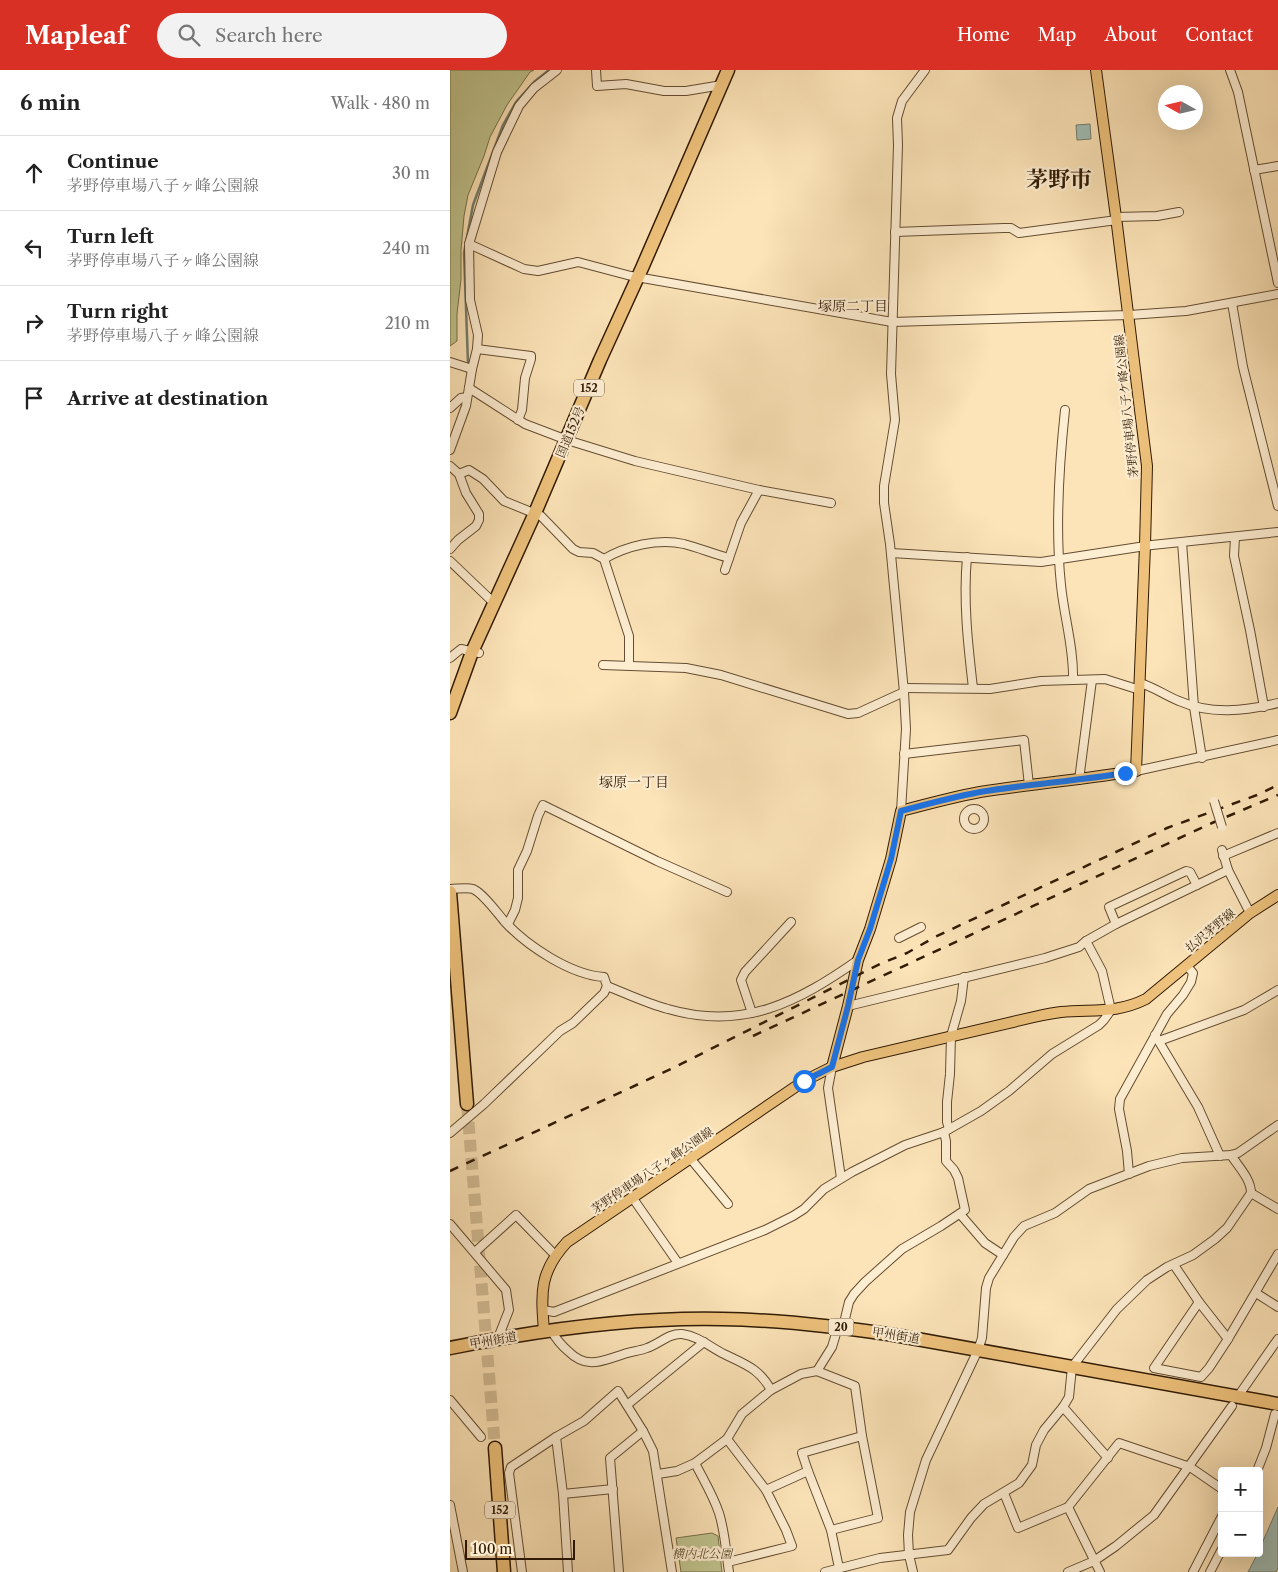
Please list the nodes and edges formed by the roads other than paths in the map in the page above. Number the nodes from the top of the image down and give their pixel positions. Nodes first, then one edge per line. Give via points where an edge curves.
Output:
1 (557, 70) edge
2 (596, 70) edge
3 (728, 70) edge
4 (925, 70) edge
5 (1096, 70) edge
6 (1230, 70) edge
7 (722, 85) junction
8 (1278, 166) edge
9 (1254, 170) junction
10 (1179, 212) dead end
11 (1116, 219) junction
12 (895, 232) junction
13 (469, 244) junction
14 (638, 278) junction
15 (1278, 283) edge
16 (1278, 294) edge
17 (1232, 303) junction
18 (1129, 315) junction
19 (892, 322) junction
20 (477, 349) junction
21 (450, 362) edge
22 (472, 369) junction
23 (469, 388) junction
24 (468, 397) junction
25 (450, 408) edge
26 (1065, 410) dead end
27 (518, 420) junction
28 (567, 440) junction
29 (450, 450) edge
30 (450, 466) edge
31 (1274, 472) edge
32 (459, 474) junction
33 (760, 490) junction
34 (831, 503) dead end
35 (1278, 506) edge
36 (535, 513) junction
37 (1278, 532) edge
38 (1235, 537) junction
39 (1182, 542) junction
40 (1145, 546) junction
41 (450, 549) edge
42 (891, 553) junction
43 (967, 557) junction
44 (729, 558) junction
45 (604, 560) junction
46 (1059, 560) junction
47 (450, 561) edge
48 (725, 570) dead end
49 (494, 603) junction
50 (476, 652) junction
51 (450, 658) edge
52 (603, 665) dead end
53 (629, 665) junction
54 (1073, 680) junction
55 (1092, 680) junction
56 (1140, 686) junction
57 (973, 688) junction
58 (904, 690) junction
59 (1278, 703) edge
60 (1194, 706) junction
61 (1264, 707) junction
62 (450, 714) edge
63 (1278, 740) edge
64 (904, 754) junction
65 (1202, 758) junction
66 (1136, 771) junction
67 (1079, 780) junction
68 (1029, 785) junction
69 (1214, 802) dead end
70 (901, 811) junction
71 (1222, 827) dead end
72 (1278, 832) edge
73 (1228, 870) junction
74 (1197, 885) junction
75 (450, 890) edge
76 (727, 892) dead end
77 (1278, 895) edge
78 (1250, 913) junction
79 (791, 922) dead end
80 (508, 924) junction
81 (1116, 924) junction
82 (921, 927) dead end
83 (898, 938) dead end
84 (1086, 941) junction
85 (858, 960) junction
86 (1187, 966) junction
87 (964, 977) junction
88 (607, 986) junction
89 (1278, 990) edge
90 (848, 1006) junction
91 (1111, 1010) junction
92 (752, 1013) junction
93 (951, 1036) junction
94 (1157, 1038) junction
95 (832, 1067) junction
96 (467, 1104) tunnel mouth
97 (1278, 1125) edge
98 (946, 1130) junction
99 (450, 1133) edge
100 (1231, 1155) junction
101 (1220, 1156) junction
102 (690, 1158) junction
103 (1129, 1174) junction
104 (841, 1178) junction
105 (1251, 1193) junction
106 (632, 1198) junction
107 (728, 1204) dead end
108 (1278, 1209) edge
109 (960, 1214) junction
110 (450, 1224) edge
111 (475, 1252) junction
112 (1278, 1254) edge
113 (555, 1255) junction
114 (1003, 1255) junction
115 (678, 1263) junction
116 (1174, 1265) junction
117 (1256, 1293) junction
118 (1200, 1302) junction
119 (1278, 1306) edge
120 (543, 1310) junction
121 (841, 1327) junction
122 (548, 1331) junction
123 (498, 1338) junction
124 (1228, 1338) junction
125 (1278, 1339) edge
126 (704, 1342) junction
127 (450, 1348) edge
128 (978, 1350) junction
129 (1072, 1367) junction
130 (817, 1371) junction
131 (771, 1390) junction
132 (1241, 1392) dead end
133 (450, 1400) edge
134 (628, 1405) junction
135 (1232, 1406) dead end
136 (1063, 1407) junction
137 (1276, 1409) edge
138 (643, 1431) junction
139 (862, 1436) junction
140 (556, 1437) junction
141 (481, 1438) dead end
142 (726, 1439) junction
143 (495, 1448) tunnel mouth
144 (1108, 1458) junction
145 (695, 1463) junction
146 (1190, 1467) junction
147 (1259, 1467) edge
148 (808, 1471) junction
149 (658, 1474) junction
150 (1218, 1486) edge
151 (613, 1489) junction
152 (766, 1490) junction
153 (1004, 1493) junction
154 (563, 1494) junction
155 (450, 1505) edge
156 (1068, 1507) junction
157 (1218, 1524) edge
158 (831, 1530) junction
159 (910, 1555) junction
160 (1218, 1556) edge
161 (1094, 1561) junction
162 (728, 1562) junction
163 (839, 1568) junction
164 (463, 1572) edge
165 (504, 1572) edge
166 (522, 1572) edge
167 (568, 1572) edge
168 (619, 1572) edge
169 (672, 1572) edge
170 (729, 1572) edge
171 (826, 1572) edge
172 (913, 1572) edge
173 (1068, 1572) edge
174 (1100, 1572) edge
175 (1193, 1572) edge
176 (1210, 1572) edge

1 - 13 street via 518,106 498,152
2 - 7 street via 597,86 626,84 664,91 686,91
3 - 7 highway, 国道152号 / 152
4 - 12 street via 902,100 897,118
5 - 11 main road, 茅野停車場八子ケ峰公園線
6 - 9 street via 1238,92
7 - 14 highway, 国道152号 / 152
8 - 9 street
9 - 15 street
10 - 11 street
11 - 12 street via 1019,233 1012,228
11 - 18 main road, 茅野停車場八子ケ峰公園線
12 - 19 street
13 - 14 street via 524,269 538,271 578,262
13 - 20 street via 470,300 478,335
14 - 19 street
14 - 28 highway, 国道152号 / 152
16 - 17 street
17 - 18 street via 1186,311
17 - 31 street via 1243,367
18 - 19 street
18 - 40 main road, 茅野停車場八子ケ峰公園線 via 1146,466
19 - 42 street via 891,374 895,420 884,486
20 - 22 street
20 - 27 street via 531,356
21 - 22 street
22 - 23 street
23 - 24 street
23 - 27 street
24 - 25 street via 461,398
24 - 29 street
26 - 46 street via 1059,461
27 - 28 street
28 - 33 street via 635,461
28 - 36 highway, 国道152号 / 152
30 - 32 street
31 - 35 street
32 - 36 street via 469,470 483,479 504,501
32 - 41 street via 479,520
33 - 34 street
33 - 44 street via 741,523
36 - 45 street via 573,549 593,553
36 - 49 highway, 国道152号 / 152
37 - 38 street
38 - 39 street
38 - 61 street via 1234,556
39 - 40 street
39 - 60 street
40 - 46 street
40 - 56 main road, 茅野停車場八子ケ峰公園線
42 - 43 street
42 - 58 street
43 - 46 street via 1041,562
43 - 57 street via 968,642
44 - 45 street via 672,543 636,546
44 - 48 street
45 - 53 street via 629,636
46 - 54 street via 1074,663
47 - 49 street
49 - 50 highway, 国道152号 / 152
50 - 51 street via 461,650
50 - 62 highway, 国道152号 / 152
52 - 53 street
53 - 58 street via 686,668 721,675 848,714 858,713
54 - 55 street
54 - 57 street
55 - 56 street via 1113,680
55 - 67 street
56 - 60 street
56 - 66 main road, 茅野停車場八子ケ峰公園線
57 - 58 street
58 - 64 street
59 - 61 street
60 - 61 street via 1231,712
60 - 65 street
63 - 65 street
64 - 68 street via 1024,740
64 - 70 street
65 - 66 street
66 - 67 main road
67 - 68 main road
68 - 70 main road via 964,795
69 - 71 street, bridge
70 - 85 main road via 891,859
72 - 73 street via 1222,853
73 - 74 street
73 - 78 street
74 - 81 street
74 - 81 street via 1190,872 1186,871 1109,907
75 - 80 street via 473,889
75 - 96 highway
76 - 80 street via 543,805 518,870 518,898
77 - 78 main road, 払沢茅野線
78 - 86 main road, 払沢茅野線
79 - 92 street via 745,972 742,980
80 - 88 street via 546,956 585,974 604,977
81 - 84 street
82 - 83 street
84 - 87 street via 1079,947 1045,958
84 - 91 street via 1102,971
85 - 90 main road
85 - 92 street via 791,1001
86 - 91 main road, 茅野停車場八子ヶ峰公園線 via 1146,999 1130,1007
86 - 94 street via 1193,973 1191,982 1167,1014
87 - 90 street
87 - 93 street
88 - 92 street via 669,1010 705,1016 736,1017
88 - 99 street via 604,993 573,1023 560,1031
89 - 94 street via 1244,1010
90 - 95 main road
91 - 93 main road, 茅野停車場八子ヶ峰公園線 via 1061,1012
91 - 98 street via 1099,1025 1052,1054 981,1111
93 - 95 main road, 茅野停車場八子ヶ峰公園線
93 - 98 street
94 - 101 street via 1198,1107
94 - 103 street via 1119,1103
95 - 102 main road, 茅野停車場八子ヶ峰公園線 via 804,1081
95 - 104 street via 828,1088
97 - 100 street
98 - 104 street via 904,1145
98 - 109 street via 946,1161 958,1178 965,1210
100 - 101 street
100 - 105 street via 1251,1187
101 - 103 street via 1182,1158
102 - 106 main road, 茅野停車場八子ヶ峰公園線
102 - 107 street
103 - 114 street via 1089,1189 1055,1213 1024,1226
104 - 115 street via 793,1216
105 - 108 street
105 - 116 street via 1227,1228 1193,1255
106 - 113 main road, 茅野停車場八子ヶ峰公園線 via 568,1242
106 - 115 street
109 - 114 street via 985,1243
109 - 121 street via 902,1249 860,1288 849,1302
110 - 111 street
111 - 113 street via 516,1215
111 - 123 street via 509,1296 508,1316
112 - 117 street
113 - 120 main road, 茅野停車場八子ヶ峰公園線 via 545,1279
114 - 128 street via 986,1288
115 - 120 street via 554,1312
116 - 118 street
116 - 129 street via 1147,1280 1117,1309
117 - 119 street
117 - 124 street
118 - 124 street
118 - 124 street via 1154,1368 1201,1377
120 - 122 main road, 茅野停車場八子ヶ峰公園線
121 - 122 highway, 甲州街道 / 20 via 721,1319 635,1322
121 - 128 highway, 甲州街道 / 20
121 - 130 street
122 - 123 highway, 甲州街道 / 20
122 - 126 street via 575,1358 586,1363 648,1348 681,1334
123 - 127 highway, 甲州街道 / 20
125 - 132 street
126 - 131 street via 746,1363
126 - 134 street
128 - 129 highway, 甲州街道 / 20
128 - 159 street via 926,1460 910,1512
129 - 136 street via 1069,1397
129 - 137 highway, 甲州街道 / 20
130 - 131 street via 800,1374
130 - 139 street via 855,1386
131 - 142 street via 742,1414
133 - 141 street
134 - 138 street
134 - 140 street via 618,1391 584,1420
135 - 146 street
136 - 144 street
136 - 153 street via 1044,1430 1036,1445 1032,1465 1019,1483
137 - 147 street
138 - 149 street via 653,1451
138 - 151 street via 610,1458
139 - 148 street via 802,1452
139 - 158 street via 878,1518
140 - 154 street
140 - 166 street via 511,1467 509,1473
142 - 145 street
142 - 152 street
143 - 165 highway, 152
144 - 146 street via 1119,1443
144 - 156 street
145 - 149 street via 677,1471
145 - 162 street via 718,1512
146 - 150 street
146 - 161 street via 1154,1515
148 - 152 street
148 - 158 street
149 - 169 street
151 - 154 street
151 - 168 street
152 - 162 street via 792,1546
153 - 156 street via 1018,1528
153 - 159 street via 984,1504 948,1550
154 - 167 street
155 - 164 street
156 - 161 street
157 - 175 street
158 - 163 street
159 - 163 street
159 - 172 street
160 - 176 street
161 - 173 street
161 - 174 street
162 - 170 street
163 - 171 street

